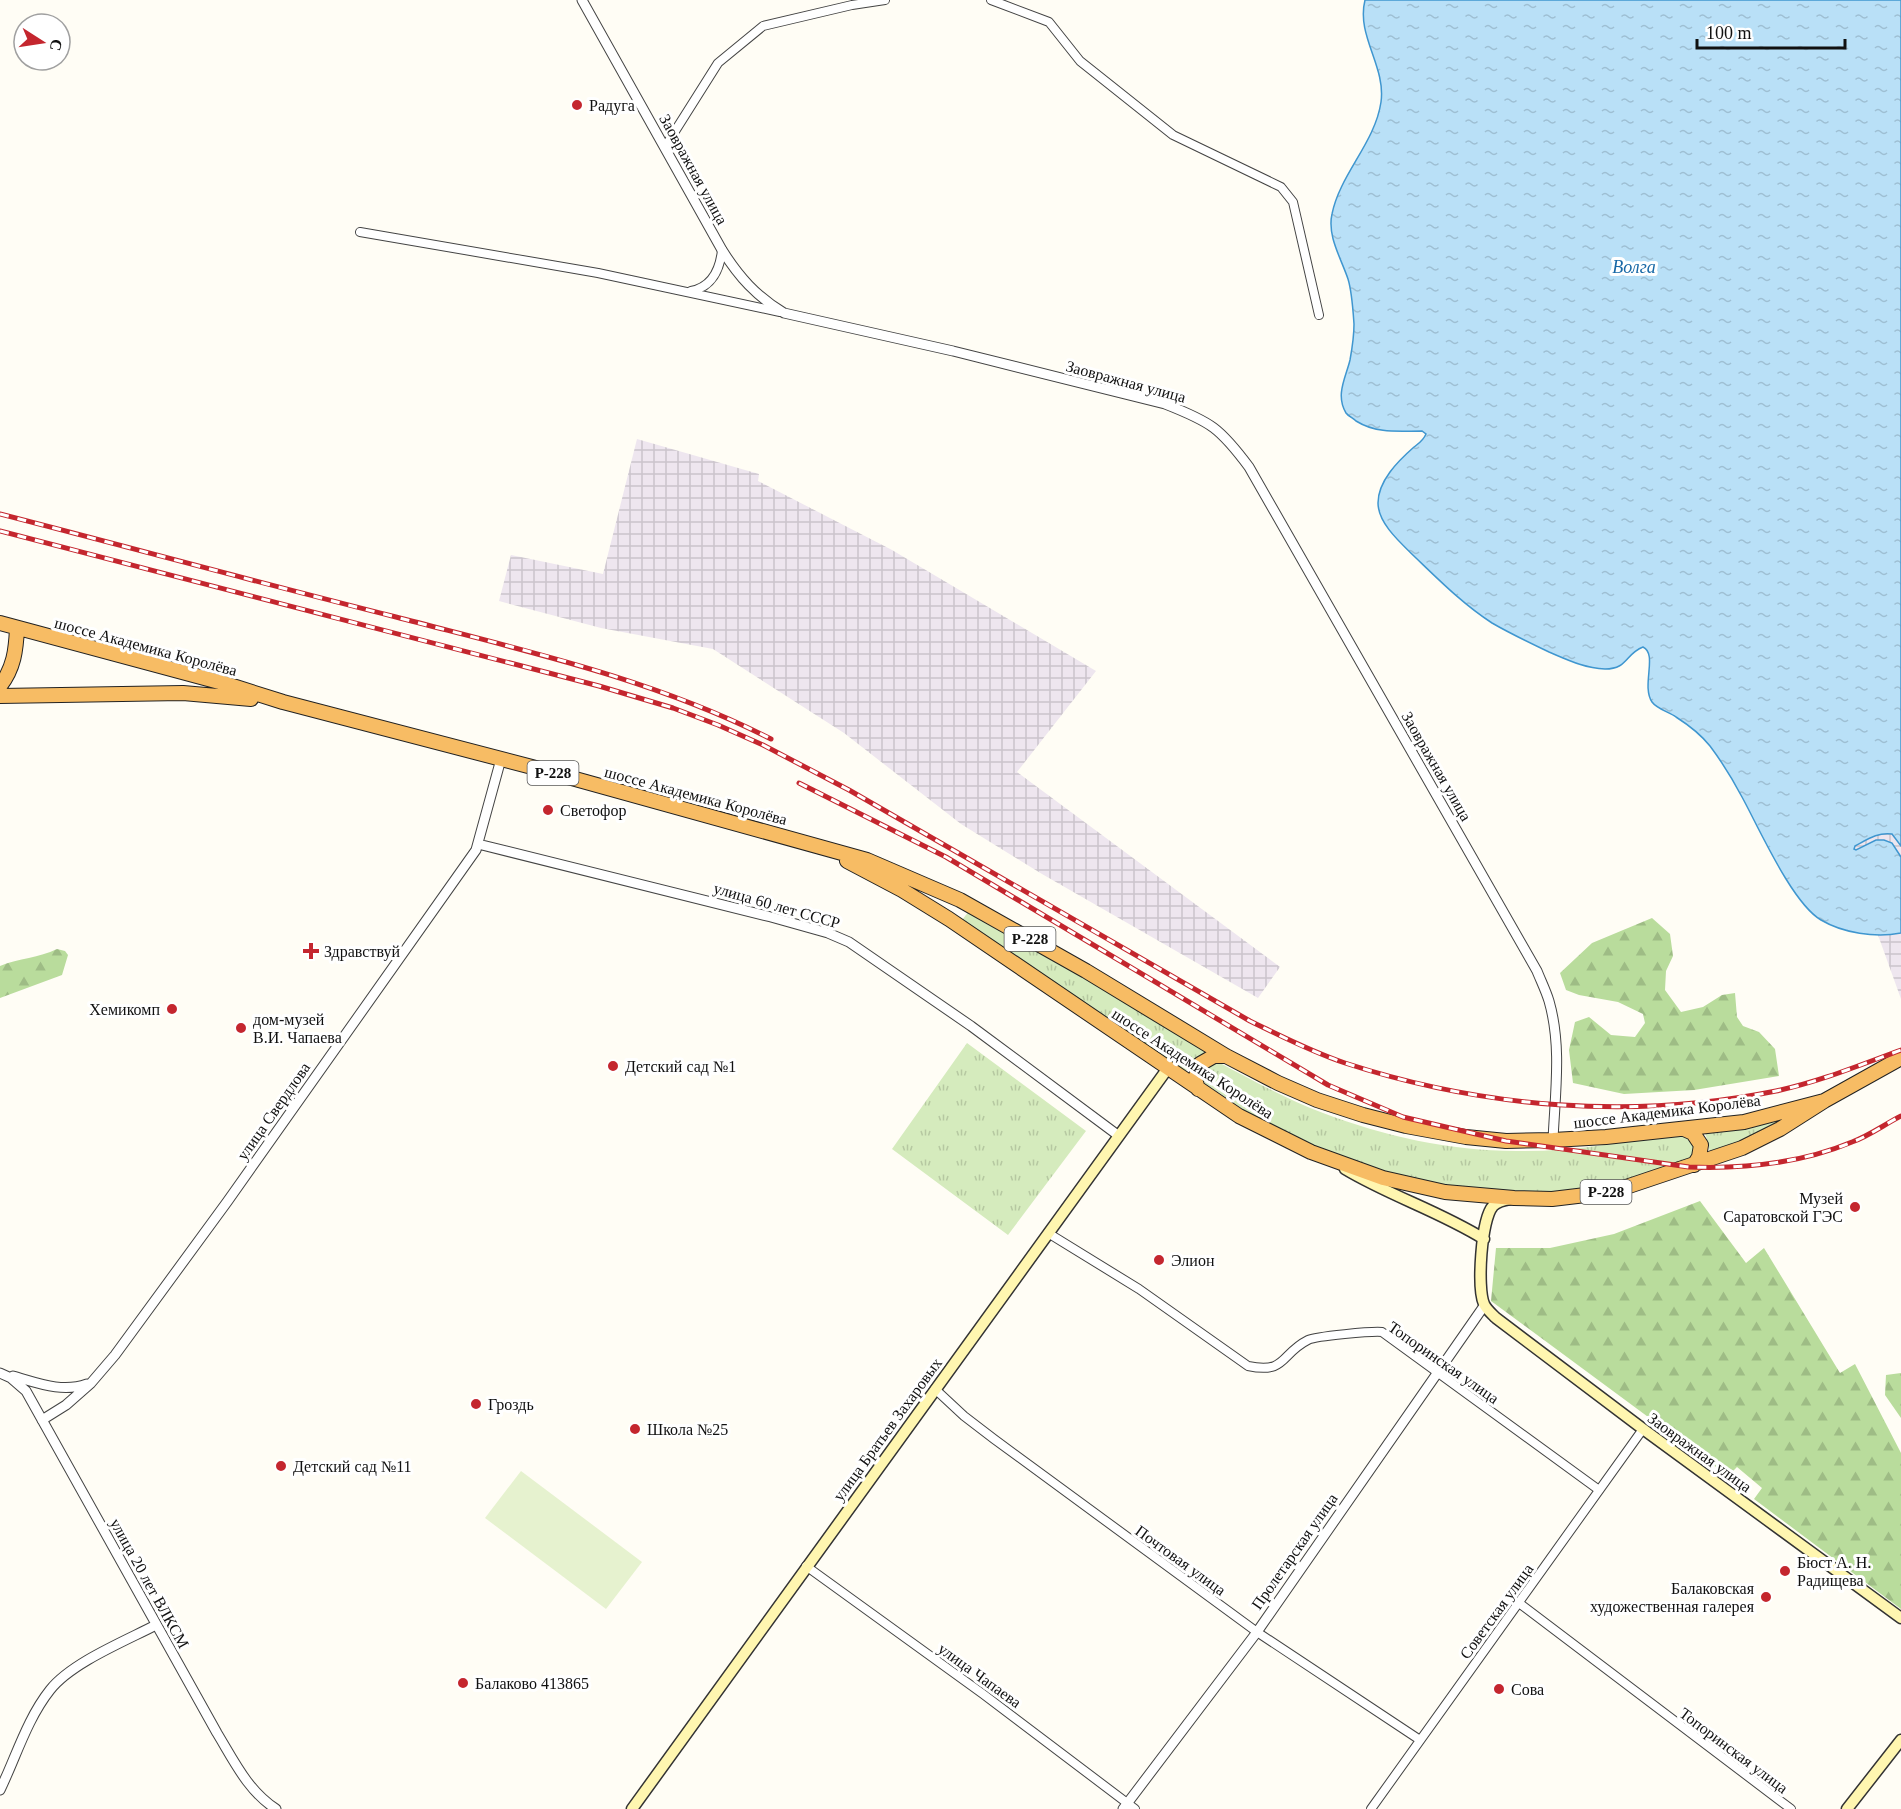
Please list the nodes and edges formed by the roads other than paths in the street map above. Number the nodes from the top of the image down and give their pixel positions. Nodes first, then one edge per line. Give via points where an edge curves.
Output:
1 (582, 0) edge
2 (885, 0) edge
3 (991, 0) edge
4 (853, 3) edge
5 (665, 147) junction
6 (360, 232) dead end
7 (722, 250) junction
8 (687, 292) junction
9 (784, 313) junction
10 (1319, 315) dead end
11 (0, 623) edge
12 (17, 628) junction
13 (0, 686) edge
14 (0, 696) edge
15 (283, 702) junction
16 (501, 759) junction
17 (478, 844) junction
18 (822, 848) junction
19 (1226, 1056) junction
20 (1901, 1058) edge
21 (1168, 1068) junction
22 (1198, 1089) junction
23 (1824, 1101) junction
24 (1684, 1129) junction
25 (1119, 1136) junction
26 (1553, 1140) junction
27 (1334, 1162) junction
28 (1694, 1165) junction
29 (1514, 1198) junction
30 (1048, 1233) junction
31 (1484, 1239) junction
32 (1484, 1306) junction
33 (1437, 1371) junction
34 (1, 1373) edge
35 (92, 1383) junction
36 (934, 1389) junction
37 (42, 1420) junction
38 (1643, 1429) junction
39 (1599, 1490) junction
40 (806, 1566) junction
41 (1519, 1602) junction
42 (1901, 1618) edge
43 (156, 1625) junction
44 (1257, 1632) junction
45 (1420, 1740) junction
46 (1901, 1740) edge
47 (0, 1790) edge
48 (1128, 1807) edge
49 (276, 1809) edge
50 (632, 1809) edge
51 (1371, 1809) edge
52 (1791, 1809) edge
53 (1847, 1809) edge

1 - 5 street, Заовражная улица
2 - 4 street
3 - 10 street via 1050,22 1080,61 1173,135 1281,187 1293,202
4 - 5 street via 763,26 718,63
5 - 7 street, Заовражная улица
6 - 8 street
7 - 8 street via 716,274 707,284
7 - 9 street, Заовражная улица via 750,289
8 - 9 street
9 - 26 street, Заовражная улица via 1166,404 1199,417 1229,440 1249,467 1537,970 1549,1000 1557,1055
11 - 12 highway, шоссе Академика Королёва / Р-228
12 - 13 highway via 13,665
12 - 15 highway, шоссе Академика Королёва / Р-228
14 - 15 highway, шоссе Академика Королёва / Р-228 via 183,693
15 - 16 highway, шоссе Академика Королёва / Р-228
16 - 17 street, улица Свердлова
16 - 18 highway, шоссе Академика Королёва / Р-228
17 - 25 street, улица 60 лет СССР via 771,917 849,942
17 - 35 street, улица Свердлова via 227,1202
18 - 19 highway, шоссе Академика Королёва / Р-228 via 867,860 960,900
18 - 21 highway, шоссе Академика Королёва / Р-228 via 949,919
19 - 22 highway via 1214,1056 1200,1064 1195,1079
19 - 26 highway, шоссе Академика Королёва / Р-228 via 1317,1100 1363,1115 1466,1137
20 - 23 highway, Р-228
21 - 22 highway, шоссе Академика Королёва / Р-228
21 - 25 main road, улица Братьев Захаровых
22 - 27 highway, шоссе Академика Королёва / Р-228 via 1279,1138
23 - 24 highway, шоссе Академика Королёва / Р-228 via 1744,1122
23 - 28 highway, шоссе Академика Королёва / Р-228 via 1742,1148
24 - 26 highway, шоссе Академика Королёва / Р-228
24 - 28 highway via 1693,1133 1701,1145
25 - 30 main road, улица Братьев Захаровых
27 - 29 highway, шоссе Академика Королёва / Р-228 via 1414,1186
27 - 31 main road via 1381,1190 1435,1212
28 - 29 highway, шоссе Академика Королёва / Р-228 via 1594,1194
29 - 31 main road via 1493,1206
30 - 33 street, Топоринская улица via 1139,1289 1248,1366 1276,1366 1309,1340 1382,1332
30 - 36 main road, улица Братьев Захаровых
31 - 32 main road
32 - 33 street, Пролетарская улица
32 - 38 main road, Заовражная улица
33 - 39 street, Топоринская улица
33 - 44 street, Пролетарская улица
34 - 35 street via 59,1388
34 - 37 street, улица 20 лет ВЛКСМ via 26,1391
35 - 37 street, улица Свердлова
36 - 40 main road, улица Братьев Захаровых
36 - 44 street, Почтовая улица via 964,1416
37 - 43 street, улица 20 лет ВЛКСМ
38 - 39 street, Советская улица
38 - 42 main road, Заовражная улица
39 - 41 street, Советская улица
40 - 48 street, улица Чапаева via 983,1694
40 - 50 main road, улица Братьев Захаровых
41 - 45 street, Советская улица
41 - 52 street, Топоринская улица
43 - 47 street via 96,1655 51,1689 36,1711
43 - 49 street, улица 20 лет ВЛКСМ via 249,1785
44 - 45 street, Почтовая улица
44 - 48 street, Пролетарская улица
45 - 51 street, Советская улица
46 - 53 main road

